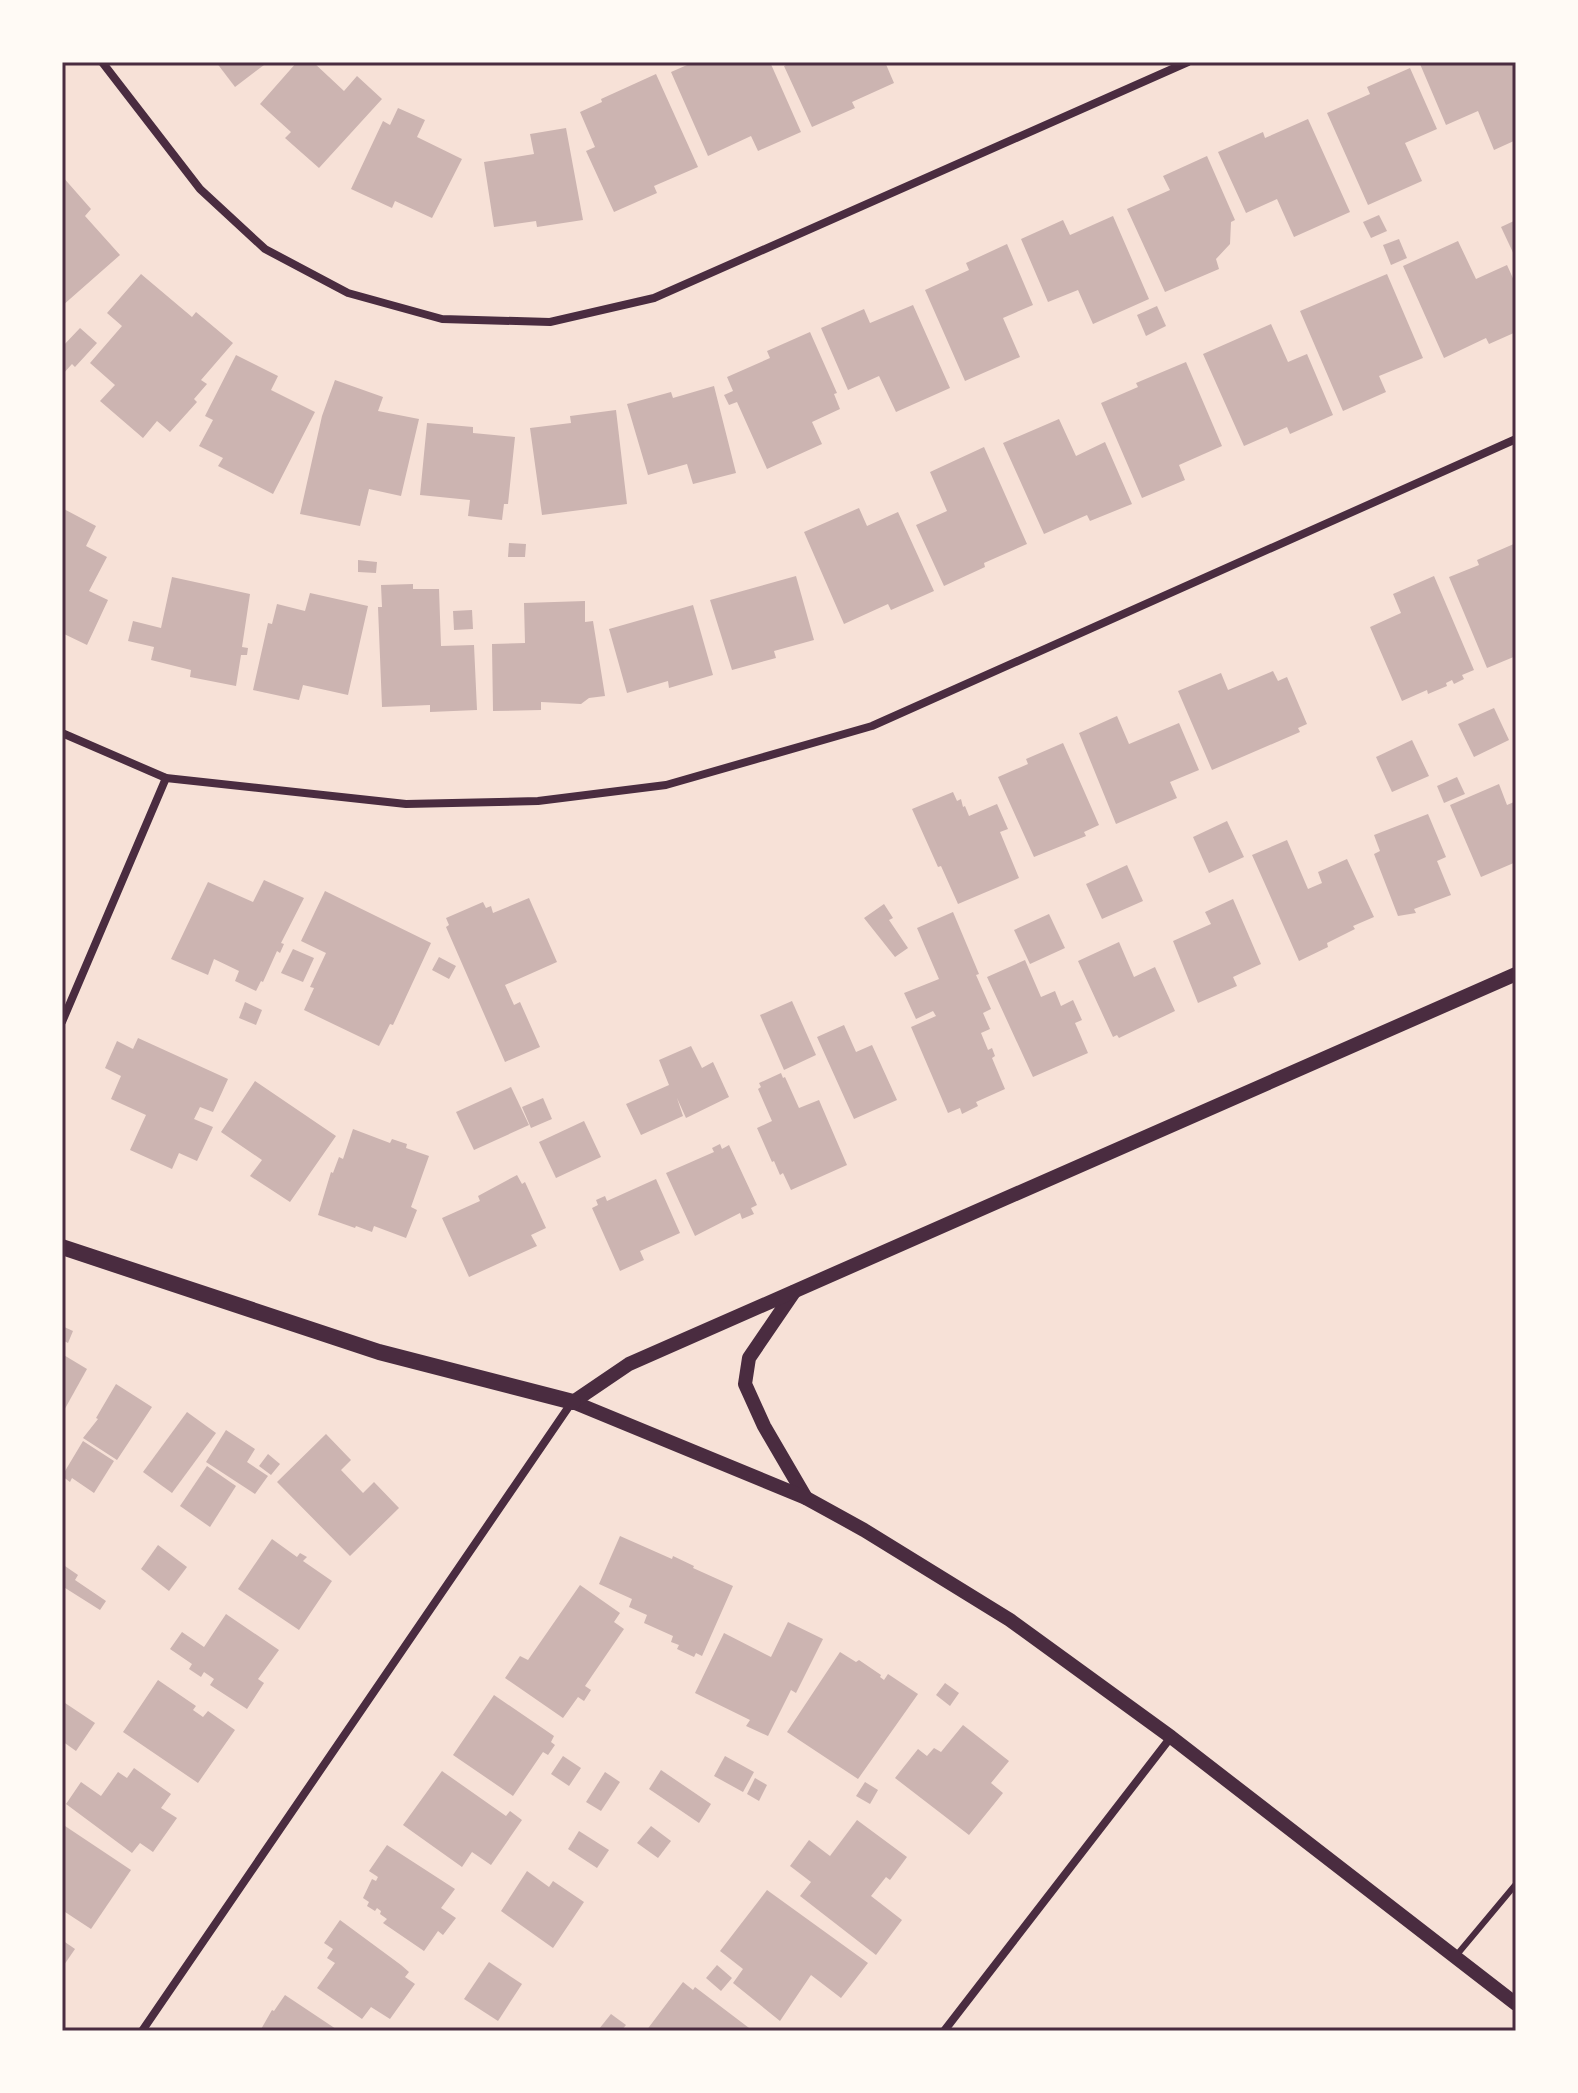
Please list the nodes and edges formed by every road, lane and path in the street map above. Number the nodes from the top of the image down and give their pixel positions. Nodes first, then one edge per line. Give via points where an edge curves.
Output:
1 (102, 62) edge
2 (1188, 62) edge
3 (1516, 439) edge
4 (62, 733) edge
5 (166, 778) junction
6 (1516, 974) edge
7 (62, 1022) edge
8 (62, 1247) edge
9 (794, 1292) junction
10 (573, 1402) junction
11 (806, 1498) junction
12 (1171, 1737) junction
13 (1516, 1884) edge
14 (1455, 1957) junction
15 (1516, 2004) edge
16 (142, 2031) edge
17 (944, 2031) edge

1 - 2 street via 200,189 265,249 348,293 442,319 550,322 654,298
3 - 5 street via 872,726 666,785 538,801 406,804
4 - 5 street
5 - 7 street
6 - 9 street
8 - 10 main road via 379,1352
9 - 10 street via 629,1364
9 - 11 street via 749,1358 745,1384
10 - 11 street
10 - 16 street
11 - 12 street via 1010,1620
12 - 14 street
12 - 17 street
13 - 14 lane
14 - 15 street

